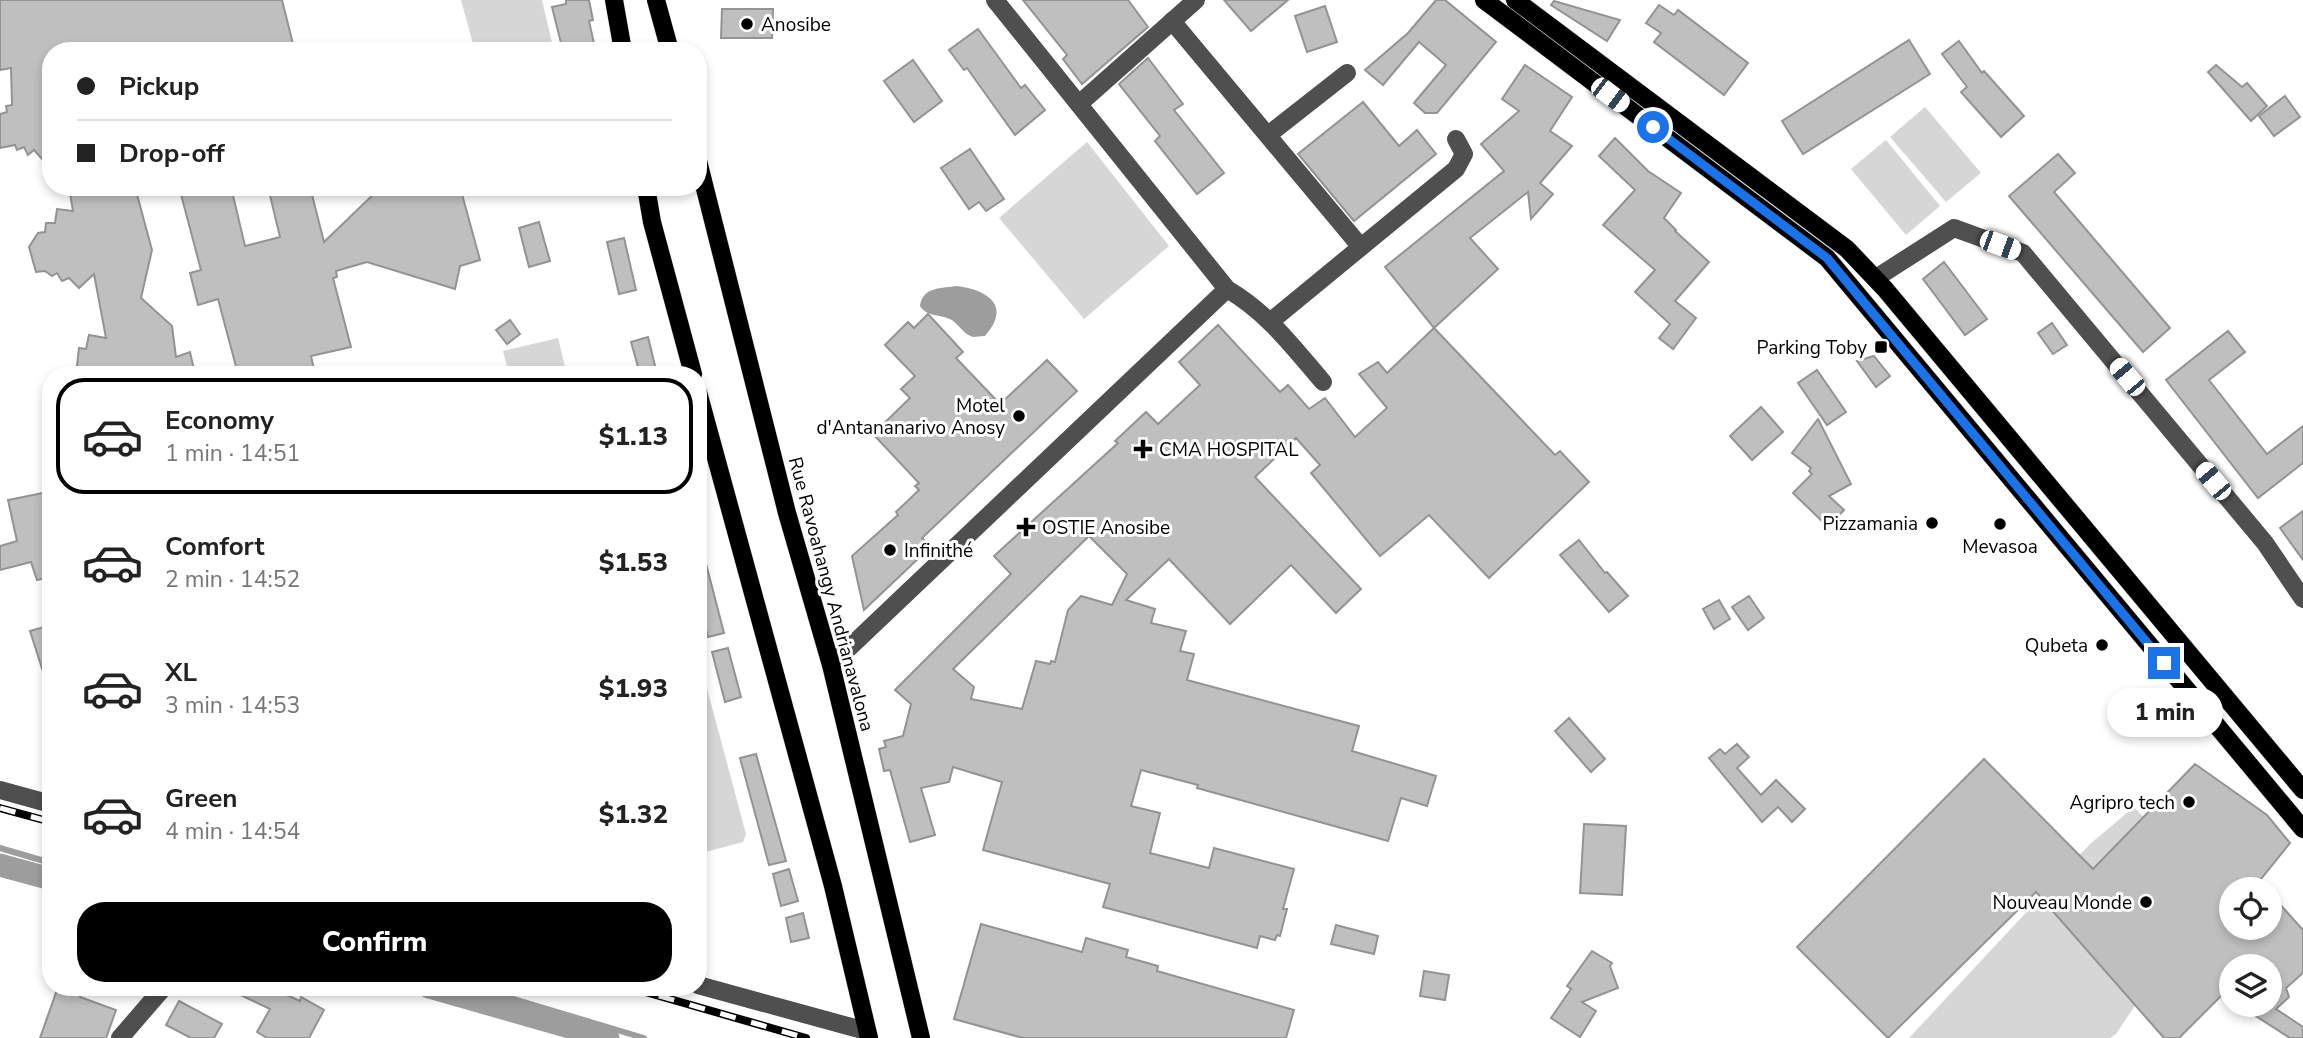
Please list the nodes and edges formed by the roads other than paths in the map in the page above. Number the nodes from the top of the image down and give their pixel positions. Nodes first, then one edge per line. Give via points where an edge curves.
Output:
1 (614, 0) edge
2 (656, 0) edge
3 (995, 0) edge
4 (1196, 0) edge
5 (1484, 0) edge
6 (1515, 0) edge
7 (1172, 21) junction
8 (621, 42) edge
9 (668, 42) edge
10 (1347, 73) dead end
11 (1079, 104) junction
12 (1268, 135) junction
13 (1456, 139) dead end
14 (648, 196) edge
15 (707, 196) edge
16 (1360, 246) junction
17 (1881, 284) junction
18 (1227, 289) junction
19 (1865, 302) junction
20 (1271, 321) junction
21 (691, 366) edge
22 (1323, 382) dead end
23 (707, 425) edge
24 (2303, 599) edge
25 (831, 665) junction
26 (0, 790) edge
27 (2303, 790) edge
28 (42, 802) edge
29 (2303, 829) edge
30 (707, 988) edge
31 (156, 996) edge
32 (867, 1034) edge
33 (120, 1038) edge
34 (921, 1038) edge

1 - 8 main road
2 - 9 main road
3 - 11 street
4 - 7 street
5 - 19 main road via 1827,258
6 - 17 main road via 1827,232
7 - 11 street
7 - 12 street
10 - 12 street
11 - 18 street
12 - 16 street
13 - 16 street via 1464,153 1456,169
14 - 21 main road
15 - 25 main road, Rue Ravoahangy Andrianavalona via 787,514
16 - 20 street
17 - 19 street
17 - 24 street via 1954,228 2023,253 2265,543
17 - 27 main road
18 - 20 street via 1251,302
18 - 25 street
19 - 29 main road
20 - 22 street
23 - 32 main road via 833,886
25 - 34 main road, Rue Ravoahangy Andrianavalona
26 - 28 street
30 - 32 street
31 - 33 street

